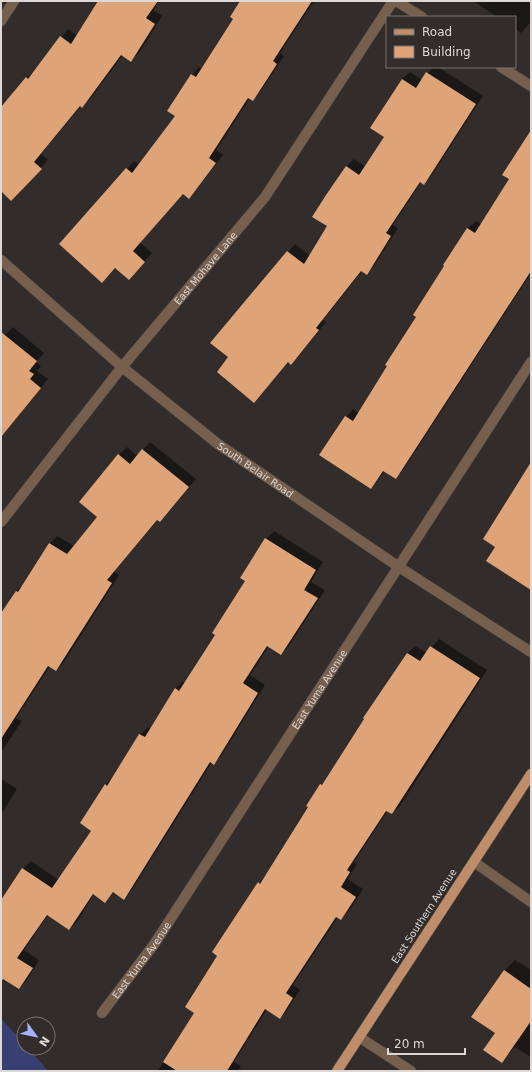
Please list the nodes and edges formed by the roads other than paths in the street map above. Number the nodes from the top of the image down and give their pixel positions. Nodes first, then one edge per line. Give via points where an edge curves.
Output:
1 (14, 1) edge
2 (393, 1) edge
3 (396, 1) edge
4 (420, 16) edge
5 (1, 21) edge
6 (503, 68) edge
7 (531, 86) edge
8 (1, 260) edge
9 (531, 362) edge
10 (122, 367) junction
11 (1, 522) edge
12 (399, 567) junction
13 (531, 652) edge
14 (531, 774) edge
15 (474, 862) junction
16 (531, 902) edge
17 (102, 1013) dead end
18 (359, 1037) junction
19 (337, 1071) edge
20 (411, 1071) edge

1 - 5 street
2 - 10 street, East Mohave Lane via 265,197
3 - 4 street
6 - 7 street
8 - 10 street, South Belair Road
9 - 12 street, East Yuma Avenue
10 - 11 street, East Mohave Lane
10 - 12 street, South Belair Road via 218,444
12 - 13 street, South Belair Road
12 - 17 street, East Yuma Avenue via 155,943
14 - 15 main road, East Southern Avenue
15 - 16 street
15 - 18 main road, East Southern Avenue
18 - 19 main road, East Southern Avenue
18 - 20 street

